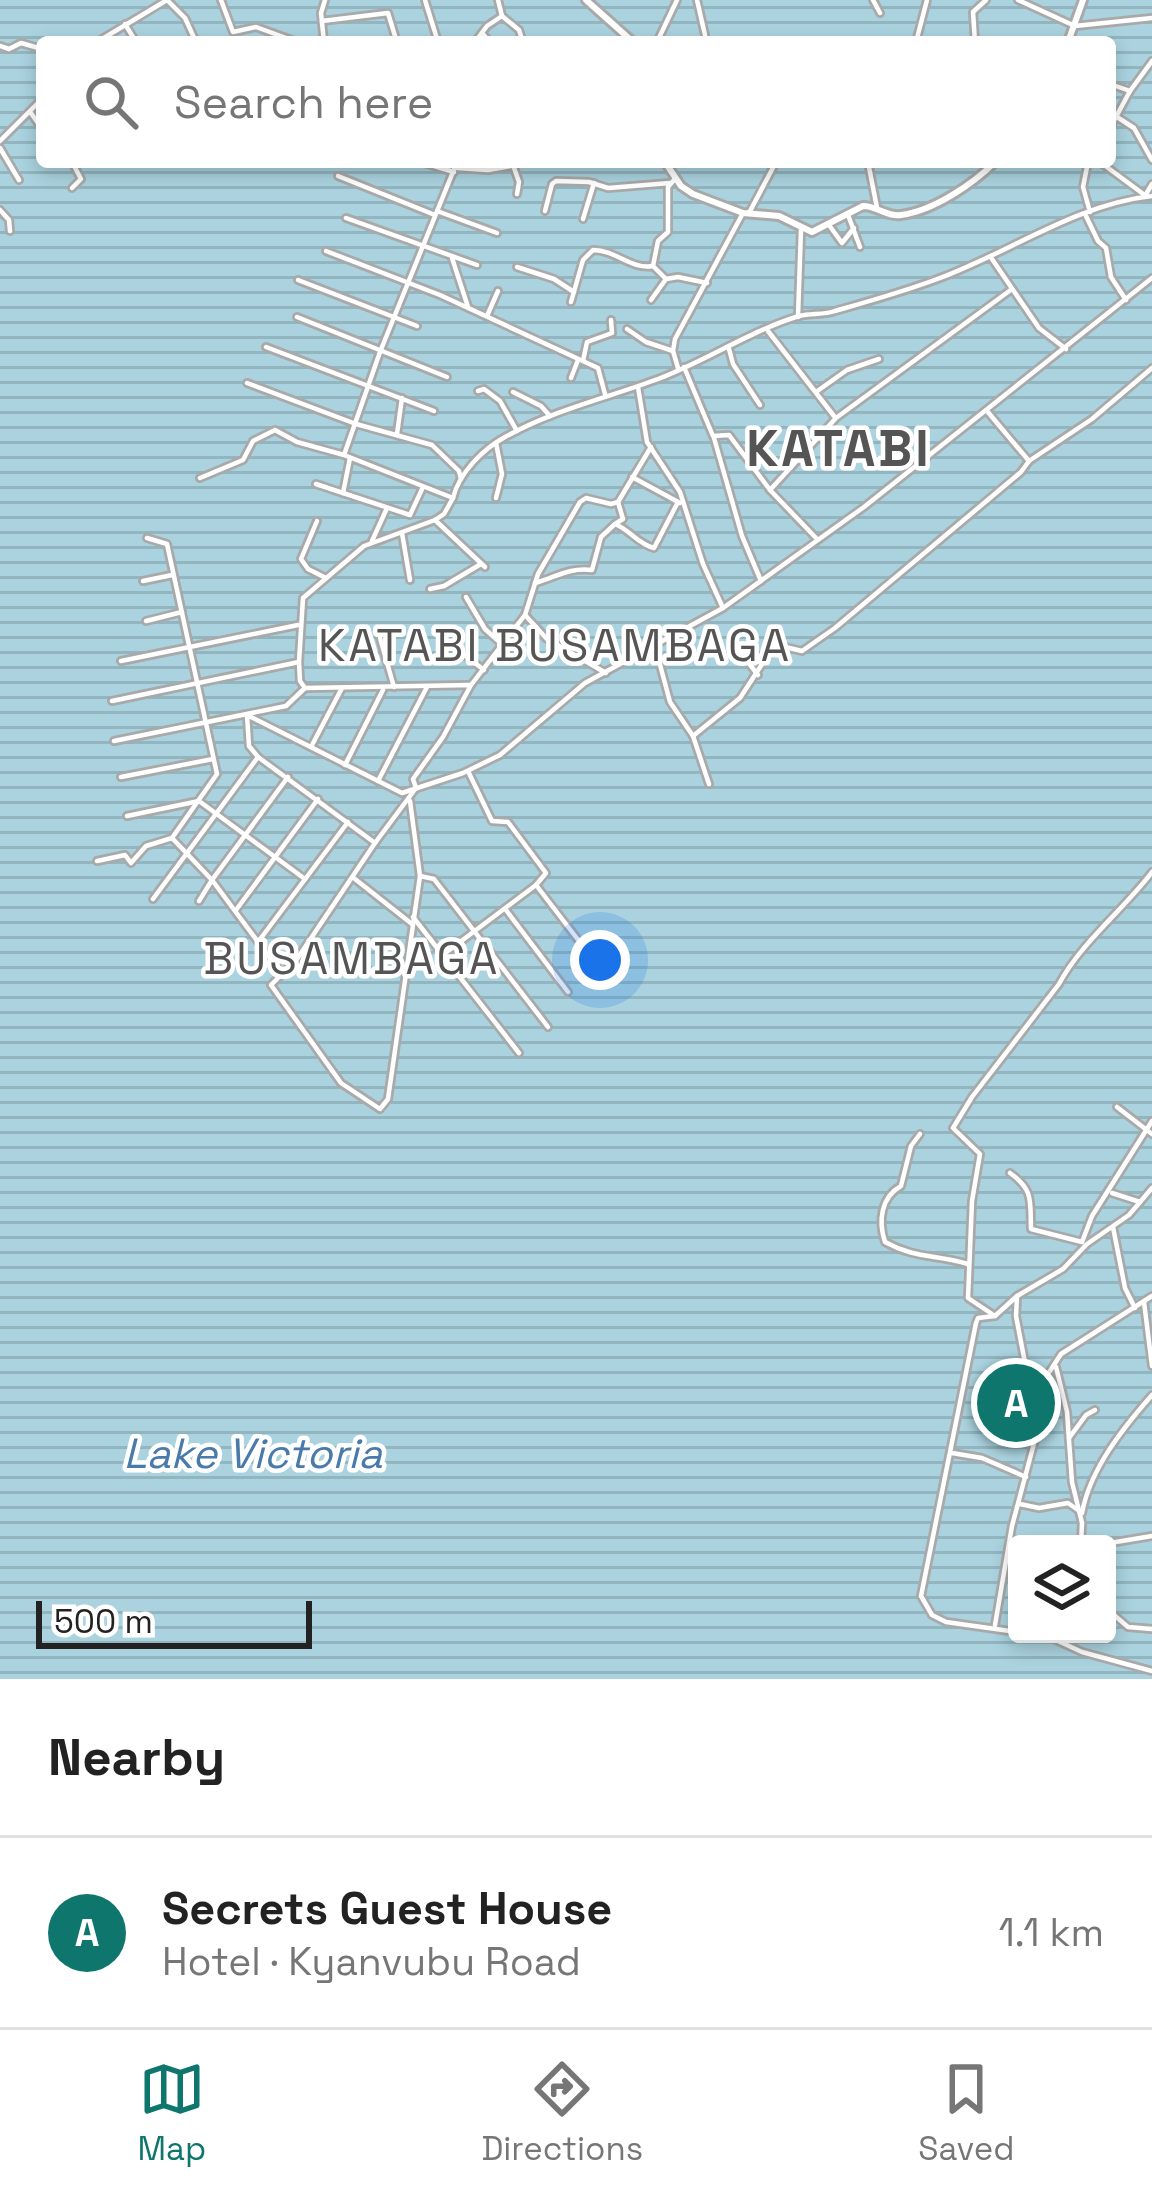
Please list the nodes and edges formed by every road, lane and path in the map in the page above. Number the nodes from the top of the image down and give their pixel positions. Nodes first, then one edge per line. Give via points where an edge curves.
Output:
1 (167, 0) edge
2 (221, 0) edge
3 (325, 0) edge
4 (425, 0) edge
5 (498, 0) edge
6 (586, 0) edge
7 (677, 0) edge
8 (697, 0) edge
9 (873, 0) edge
10 (927, 0) edge
11 (986, 0) edge
12 (1083, 0) edge
13 (1021, 1) edge
14 (880, 13) dead end
15 (502, 16) junction
16 (1152, 17) edge
17 (322, 21) junction
18 (125, 25) junction
19 (1075, 26) junction
20 (278, 33) junction
21 (482, 33) junction
22 (705, 35) dead end
23 (108, 36) edge
24 (132, 36) edge
25 (193, 36) edge
26 (278, 36) edge
27 (284, 36) edge
28 (323, 36) edge
29 (395, 36) edge
30 (436, 36) edge
31 (480, 36) edge
32 (485, 36) edge
33 (521, 36) edge
34 (625, 36) edge
35 (659, 36) edge
36 (918, 36) edge
37 (975, 36) edge
38 (1071, 36) edge
39 (0, 46) edge
40 (36, 48) edge
41 (1152, 62) edge
42 (1116, 86) edge
43 (1130, 91) junction
44 (36, 107) edge
45 (31, 113) junction
46 (1117, 117) joint
47 (36, 120) edge
48 (0, 144) edge
49 (1152, 160) edge
50 (76, 168) edge
51 (456, 168) edge
52 (513, 168) edge
53 (668, 168) edge
54 (772, 168) edge
55 (869, 168) edge
56 (985, 168) edge
57 (1087, 168) edge
58 (1108, 168) edge
59 (338, 176) dead end
60 (19, 180) dead end
61 (673, 181) junction
62 (594, 183) junction
63 (1152, 184) edge
64 (72, 188) dead end
65 (517, 194) dead end
66 (1147, 196) edge
67 (877, 208) junction
68 (0, 209) edge
69 (545, 211) dead end
70 (436, 213) junction
71 (746, 213) junction
72 (848, 214) junction
73 (1088, 214) junction
74 (346, 218) dead end
75 (583, 219) dead end
76 (830, 224) junction
77 (854, 228) junction
78 (801, 230) junction
79 (10, 231) dead end
80 (497, 233) dead end
81 (860, 247) dead end
82 (424, 248) junction
83 (326, 250) dead end
84 (452, 258) junction
85 (992, 259) junction
86 (477, 265) dead end
87 (653, 266) junction
88 (517, 267) dead end
89 (298, 280) dead end
90 (666, 280) junction
91 (410, 282) junction
92 (1151, 282) edge
93 (706, 283) junction
94 (1012, 289) junction
95 (498, 290) dead end
96 (574, 292) junction
97 (651, 300) dead end
98 (1126, 300) junction
99 (571, 302) dead end
100 (468, 307) junction
101 (487, 316) junction
102 (798, 316) junction
103 (296, 317) dead end
104 (397, 318) junction
105 (611, 320) dead end
106 (417, 326) dead end
107 (627, 329) dead end
108 (767, 331) junction
109 (266, 347) dead end
110 (1066, 349) junction
111 (729, 350) junction
112 (673, 351) junction
113 (380, 352) junction
114 (879, 359) dead end
115 (581, 361) junction
116 (681, 367) junction
117 (1152, 368) edge
118 (447, 377) dead end
119 (571, 378) dead end
120 (247, 383) dead end
121 (638, 386) junction
122 (370, 388) junction
123 (478, 391) dead end
124 (514, 392) dead end
125 (815, 392) junction
126 (606, 396) junction
127 (403, 397) junction
128 (760, 405) dead end
129 (987, 410) junction
130 (434, 411) dead end
131 (550, 416) junction
132 (836, 418) junction
133 (356, 424) junction
134 (517, 430) junction
135 (397, 434) junction
136 (713, 436) junction
137 (496, 443) junction
138 (651, 447) junction
139 (347, 457) junction
140 (1029, 461) junction
141 (200, 478) dead end
142 (632, 478) junction
143 (461, 479) junction
144 (316, 484) dead end
145 (423, 488) junction
146 (770, 490) junction
147 (343, 493) junction
148 (453, 498) junction
149 (496, 498) dead end
150 (618, 502) junction
151 (682, 504) junction
152 (387, 508) junction
153 (435, 520) junction
154 (317, 521) dead end
155 (615, 524) junction
156 (402, 531) junction
157 (146, 538) dead end
158 (817, 539) junction
159 (370, 543) junction
160 (175, 574) junction
161 (326, 578) junction
162 (410, 580) dead end
163 (143, 581) dead end
164 (760, 581) junction
165 (535, 583) junction
166 (430, 589) dead end
167 (466, 597) dead end
168 (723, 608) junction
169 (182, 612) junction
170 (525, 615) junction
171 (146, 620) dead end
172 (298, 626) junction
173 (380, 638) dead end
174 (189, 646) junction
175 (504, 646) junction
176 (655, 646) junction
177 (458, 650) dead end
178 (745, 657) dead end
179 (121, 661) dead end
180 (298, 662) junction
181 (484, 670) junction
182 (606, 673) junction
183 (758, 675) junction
184 (196, 683) junction
185 (471, 685) junction
186 (385, 687) junction
187 (394, 687) junction
188 (427, 687) junction
189 (305, 688) junction
190 (342, 688) junction
191 (112, 701) dead end
192 (247, 716) junction
193 (204, 722) junction
194 (693, 736) junction
195 (114, 741) dead end
196 (311, 747) junction
197 (258, 758) junction
198 (214, 759) junction
199 (345, 765) junction
200 (468, 770) junction
201 (121, 777) dead end
202 (289, 777) junction
203 (378, 781) junction
204 (709, 784) dead end
205 (416, 788) junction
206 (410, 797) junction
207 (318, 800) junction
208 (199, 801) junction
209 (217, 812) junction
210 (127, 816) dead end
211 (348, 822) junction
212 (247, 833) junction
213 (172, 838) junction
214 (375, 843) junction
215 (187, 852) junction
216 (276, 857) junction
217 (97, 861) dead end
218 (1152, 872) edge
219 (420, 876) junction
220 (354, 878) junction
221 (305, 879) junction
222 (212, 880) junction
223 (536, 885) junction
224 (153, 899) dead end
225 (199, 901) dead end
226 (505, 909) junction
227 (234, 913) junction
228 (412, 920) junction
229 (475, 931) junction
230 (257, 942) junction
231 (444, 954) junction
232 (602, 971) dead end
233 (281, 974) junction
234 (568, 992) dead end
235 (548, 1028) dead end
236 (519, 1053) dead end
237 (1117, 1107) dead end
238 (1152, 1121) edge
239 (1149, 1132) edge
240 (920, 1134) dead end
241 (1010, 1173) dead end
242 (1152, 1188) edge
243 (1109, 1192) junction
244 (1140, 1202) junction
245 (1113, 1228) junction
246 (1084, 1243) junction
247 (968, 1264) junction
248 (1017, 1296) junction
249 (1152, 1296) edge
250 (1144, 1302) junction
251 (1136, 1308) junction
252 (1144, 1311) junction
253 (995, 1316) junction
254 (1152, 1319) edge
255 (1056, 1365) junction
256 (1152, 1366) edge
257 (1048, 1374) junction
258 (1152, 1395) edge
259 (1095, 1410) dead end
260 (1070, 1438) junction
261 (952, 1453) junction
262 (1026, 1478) junction
263 (1020, 1504) junction
264 (1078, 1510) junction
265 (1081, 1518) junction
266 (1081, 1535) edge
267 (1151, 1539) edge
268 (1116, 1543) edge
269 (1116, 1617) edge
270 (995, 1628) junction
271 (1152, 1629) edge
272 (1008, 1630) edge
273 (1062, 1643) edge
274 (1152, 1671) edge

1 - 18 street
1 - 25 street
2 - 20 street via 233,32
3 - 17 street
4 - 30 street
5 - 15 street
6 - 34 street
7 - 35 street
8 - 22 street
9 - 14 street
10 - 36 street
11 - 37 street via 973,12
12 - 19 street
13 - 19 street
15 - 21 street
15 - 33 street
16 - 19 street
17 - 28 street
17 - 29 street via 388,13
18 - 23 street
18 - 24 street
19 - 38 street
20 - 26 street
20 - 27 street
21 - 31 street
21 - 32 street
39 - 40 street
41 - 43 street
42 - 43 street
43 - 46 street
44 - 45 street
45 - 47 street
45 - 48 street
46 - 49 street via 1134,128
48 - 60 street
50 - 64 street via 81,179
51 - 70 street
52 - 65 street
53 - 61 street
54 - 71 street
55 - 67 street
56 - 67 street via 903,215
57 - 73 street
58 - 66 street
59 - 70 street
61 - 62 street
61 - 71 street
61 - 87 street via 668,232
62 - 69 street via 554,182
62 - 75 street
63 - 66 street
66 - 73 street
67 - 72 street
68 - 79 street
70 - 80 street
70 - 82 street
71 - 78 street via 778,216
71 - 93 street
72 - 76 street
72 - 77 street
73 - 85 street
73 - 98 street
74 - 82 street
76 - 77 street via 842,243
76 - 78 street
77 - 81 street
78 - 102 street
82 - 84 street
82 - 91 street
83 - 91 street
84 - 86 street
84 - 100 street
85 - 94 street
85 - 102 street via 891,295
87 - 90 street
87 - 96 street via 593,250
88 - 96 street
89 - 104 street
90 - 93 street
90 - 97 street
91 - 100 street
91 - 104 street
92 - 98 street
93 - 112 street
94 - 110 street via 1039,328
94 - 132 street
95 - 101 street
96 - 99 street
98 - 110 street
100 - 101 street
101 - 115 street
102 - 108 street
103 - 113 street
104 - 106 street
104 - 113 street
105 - 115 street via 611,333 587,343
107 - 112 street
108 - 111 street
108 - 125 street
109 - 122 street
110 - 129 street
111 - 116 street
111 - 128 street
112 - 116 street
113 - 118 street
113 - 122 street
114 - 125 street
115 - 119 street
115 - 126 street via 598,368
116 - 121 street
116 - 136 street
117 - 140 street
120 - 133 street
121 - 126 street
121 - 138 street
122 - 127 street
122 - 133 street
123 - 134 street via 500,400
124 - 131 street
125 - 132 street
126 - 131 street
127 - 130 street
127 - 135 street
129 - 140 street
129 - 158 street
131 - 134 street
132 - 146 street
133 - 135 street
133 - 139 street
134 - 137 street
135 - 143 street via 436,448
136 - 146 street via 729,435
136 - 164 street
137 - 143 street
137 - 149 street
138 - 142 street
138 - 151 street
139 - 141 street via 275,430 253,441 243,460
139 - 145 street
139 - 147 street
140 - 183 street via 835,628 802,651 779,649
142 - 150 street
142 - 151 street
143 - 148 street
144 - 147 street
145 - 148 street
145 - 152 street via 410,514
146 - 158 street
147 - 152 street
148 - 153 street
150 - 155 street via 623,519
150 - 165 street via 582,499
151 - 155 street via 653,548
151 - 168 street
152 - 159 street
153 - 156 street
153 - 166 street via 483,565
154 - 161 street via 301,559
155 - 165 street via 601,537 592,570 570,568
156 - 159 street
156 - 162 street
157 - 160 street via 166,544
158 - 164 street
159 - 161 street
160 - 163 street
160 - 169 street
161 - 172 street via 303,598
164 - 168 street
165 - 170 street
167 - 175 street
168 - 176 street
169 - 171 street
169 - 174 street
170 - 175 street
170 - 182 street via 547,639
172 - 174 street
172 - 180 street
173 - 187 street
174 - 179 street
174 - 184 street
175 - 181 street
176 - 182 street
176 - 194 street via 670,702
177 - 181 street
178 - 183 street
180 - 184 street
180 - 189 street
181 - 185 street
182 - 200 street via 510,748
183 - 194 street
184 - 191 street
184 - 193 street
185 - 188 street
185 - 205 street via 413,779
186 - 187 street
186 - 190 street
186 - 199 street
187 - 188 street
188 - 203 street
189 - 190 street
189 - 192 street via 292,703
190 - 196 street
192 - 193 street
192 - 196 street
192 - 197 street
193 - 195 street
193 - 198 street
194 - 204 street
196 - 199 street
197 - 202 street
197 - 209 street
198 - 201 street
198 - 208 street via 217,776
199 - 203 street
200 - 205 street
200 - 223 street via 492,821 508,822 543,866
202 - 207 street
202 - 212 street
203 - 205 street via 399,792
205 - 206 street
206 - 214 street
206 - 219 street
207 - 211 street
207 - 216 street
208 - 209 street
208 - 210 street
208 - 213 street
209 - 212 street
209 - 215 street
211 - 214 street
211 - 221 street
212 - 216 street
212 - 222 street
213 - 215 street
213 - 217 street via 146,846 131,862 122,855
214 - 220 street
215 - 222 street
215 - 224 street
216 - 221 street
216 - 227 street
218 - 247 street via 1066,966 952,1128 980,1154
219 - 228 street
219 - 229 street via 432,877
220 - 228 street
220 - 233 street
221 - 230 street
222 - 225 street
222 - 227 street
223 - 226 street
223 - 232 street
226 - 229 street
226 - 234 street
227 - 230 street
228 - 231 street
228 - 233 street via 388,1099 380,1109 341,1083 272,987
229 - 231 street
229 - 235 street
230 - 233 street
231 - 236 street
237 - 239 street
238 - 239 street
239 - 243 street
240 - 247 street via 902,1186 884,1207 885,1242 915,1257
241 - 246 street via 1029,1192 1031,1229
242 - 244 street
243 - 244 street
243 - 246 street
244 - 245 street
245 - 246 street
245 - 251 street
246 - 248 street via 1063,1269
247 - 253 street via 968,1298
248 - 253 street
248 - 257 street via 1025,1368
249 - 250 street
250 - 251 street
250 - 252 street
251 - 255 street via 1061,1354
252 - 254 street
252 - 256 street
253 - 261 street via 976,1323
255 - 257 street
255 - 260 street
257 - 262 street
258 - 265 street via 1099,1466
259 - 260 street
260 - 264 street
261 - 262 street
261 - 270 street via 921,1596 938,1619
262 - 263 street
263 - 264 street
263 - 270 street
264 - 265 street
265 - 266 street
267 - 268 street
269 - 271 street
270 - 272 street
273 - 274 street

